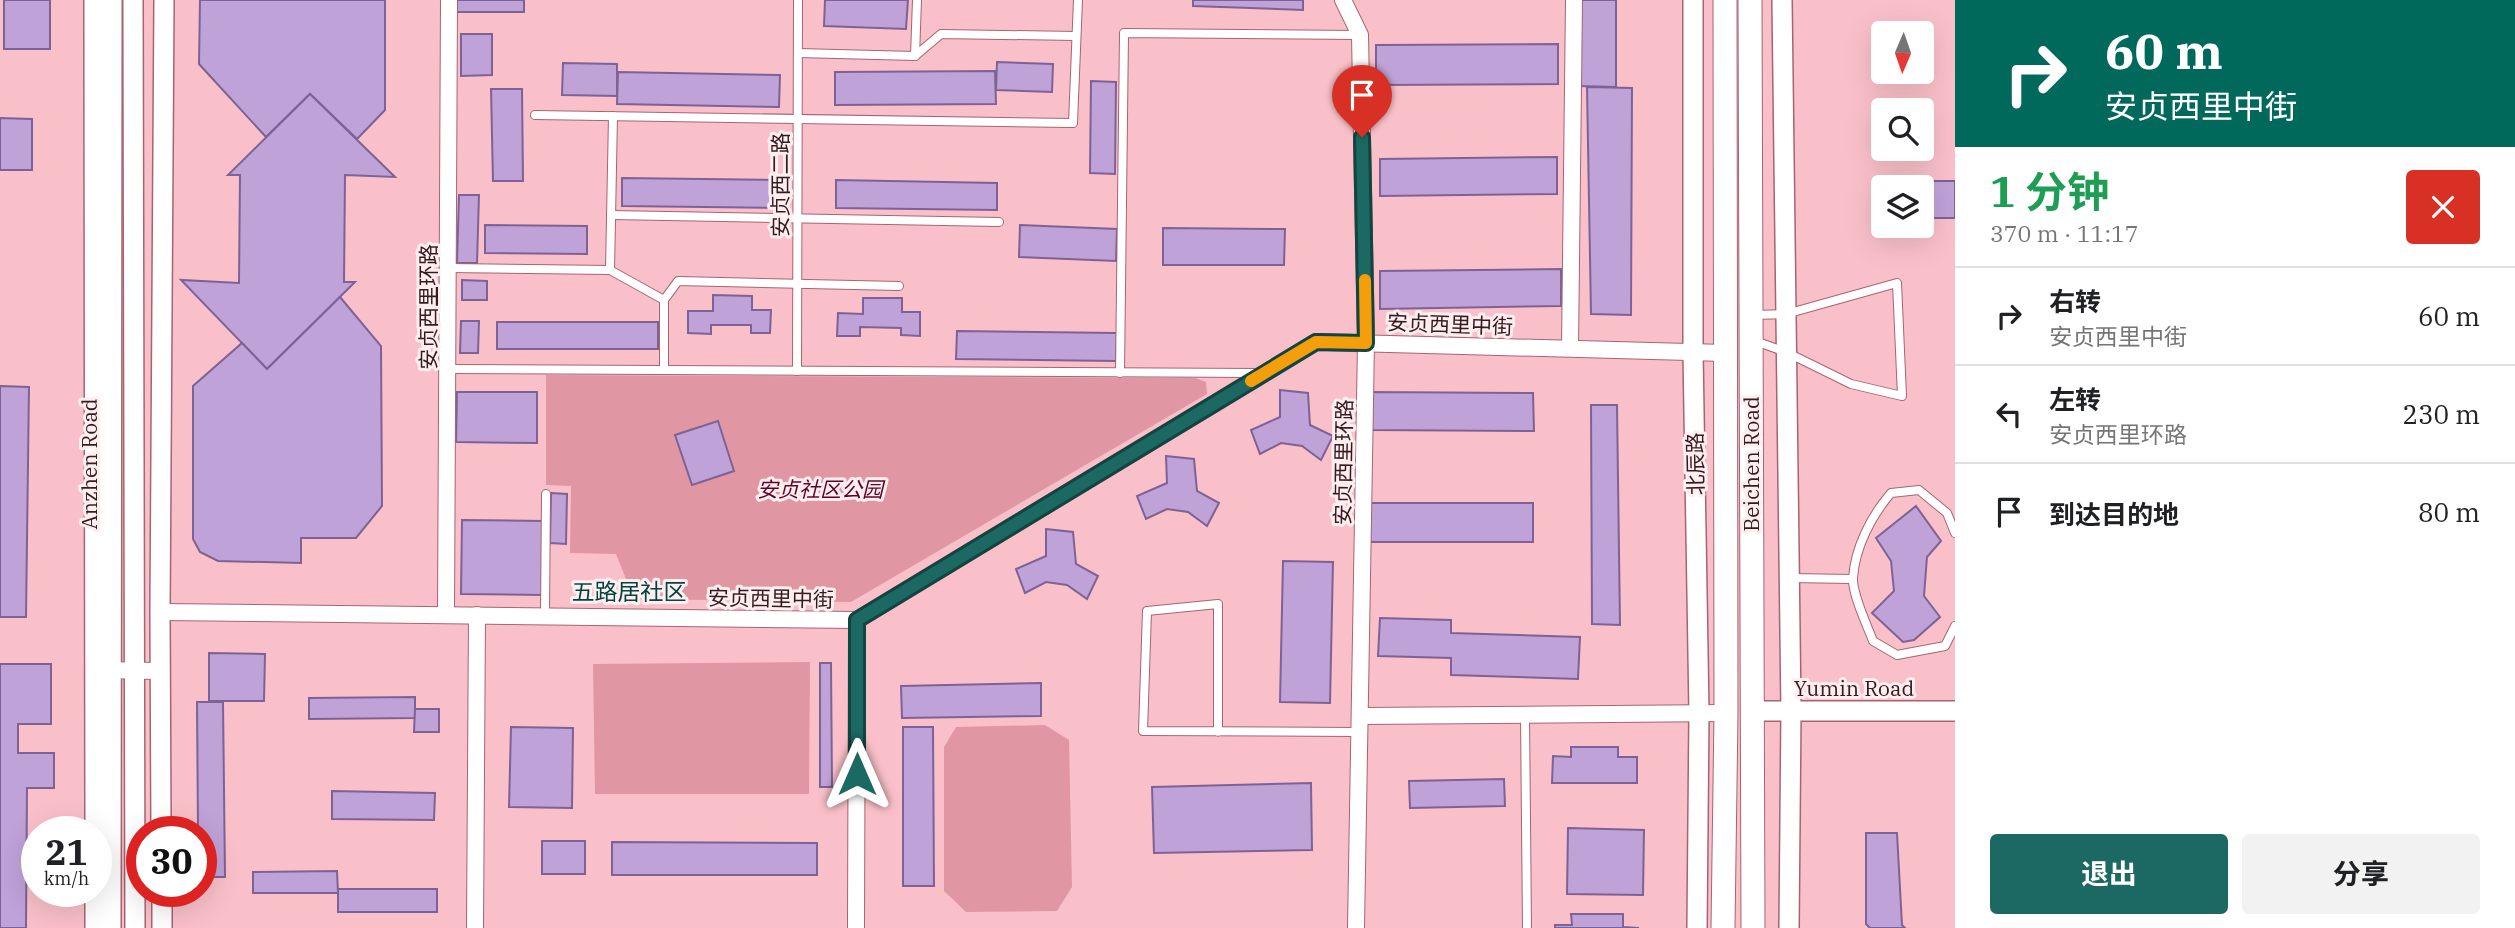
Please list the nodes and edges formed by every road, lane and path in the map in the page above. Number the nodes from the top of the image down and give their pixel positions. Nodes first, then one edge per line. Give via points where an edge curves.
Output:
1 (94, 0) edge
2 (111, 0) edge
3 (133, 0) edge
4 (164, 0) edge
5 (449, 0) edge
6 (798, 0) edge
7 (917, 0) edge
8 (1078, 0) edge
9 (1343, 0) edge
10 (1574, 0) edge
11 (1693, 0) edge
12 (1725, 0) edge
13 (1750, 0) edge
14 (1782, 0) edge
15 (1360, 35) junction
16 (1076, 36) junction
17 (798, 53) junction
18 (915, 56) junction
19 (535, 115) dead end
20 (613, 116) junction
21 (611, 215) junction
22 (999, 222) dead end
23 (449, 268) junction
24 (610, 270) junction
25 (899, 286) dead end
26 (664, 300) junction
27 (1786, 314) junction
28 (1751, 315) junction
29 (1751, 340) junction
30 (1366, 343) junction
31 (1570, 348) junction
32 (1693, 352) junction
33 (1786, 352) junction
34 (1725, 353) junction
35 (449, 369) junction
36 (664, 370) junction
37 (797, 371) junction
38 (1120, 373) junction
39 (1264, 373) junction
40 (134, 379) junction
41 (161, 402) junction
42 (112, 447) junction
43 (95, 464) junction
44 (546, 494) dead end
45 (1955, 533) edge
46 (1789, 578) junction
47 (1853, 579) junction
48 (159, 612) junction
49 (446, 614) junction
50 (477, 615) junction
51 (545, 615) junction
52 (857, 620) junction
53 (1955, 626) edge
54 (103, 670) junction
55 (135, 671) junction
56 (159, 671) junction
57 (1752, 711) junction
58 (1790, 711) junction
59 (1955, 711) edge
60 (1699, 713) junction
61 (1726, 713) junction
62 (1525, 715) junction
63 (1360, 724) junction
64 (1218, 732) junction
65 (96, 816) edge
66 (161, 816) edge
67 (96, 907) edge
68 (162, 907) edge
69 (96, 928) edge
70 (111, 928) edge
71 (135, 928) edge
72 (162, 928) edge
73 (475, 928) edge
74 (856, 928) edge
75 (1356, 928) edge
76 (1527, 928) edge
77 (1697, 928) edge
78 (1723, 928) edge
79 (1753, 928) edge
80 (1789, 928) edge

1 - 43 street, Anzhen Road
2 - 42 street, Anzhen Road
3 - 40 street
4 - 41 street
5 - 23 street, 安贞西里环路
6 - 17 lane, 安贞西二路
7 - 18 lane
8 - 16 lane
9 - 15 street, 安贞西里环路
10 - 31 street
11 - 32 street, 北辰路
12 - 34 main road, 北辰路
13 - 28 main road, Beichen Road
14 - 27 street
15 - 30 street, 安贞西里环路
15 - 38 lane via 1124,33
16 - 18 lane via 941,34
16 - 20 lane via 1073,123
17 - 18 lane
17 - 37 lane, 安贞西二路
19 - 20 lane
20 - 21 lane
21 - 22 lane
21 - 24 lane
23 - 24 lane
23 - 35 street, 安贞西里环路
24 - 26 lane
25 - 26 lane via 678,281
26 - 36 lane
27 - 28 lane
27 - 33 street
27 - 33 lane via 1897,283 1902,396 1851,384
28 - 29 main road, Beichen Road
29 - 33 lane
29 - 57 main road, Beichen Road
30 - 31 street, 安贞西里中街
30 - 39 street, 安贞西里中街 via 1316,342
30 - 63 street, 安贞西里环路
31 - 32 street, 安贞西里中街
32 - 34 street, 安贞西里中街
32 - 60 street, 北辰路
33 - 46 street
34 - 61 main road, 北辰路
35 - 36 lane
35 - 49 street, 安贞西里环路
36 - 37 lane
37 - 38 lane
38 - 39 lane
39 - 52 street, 安贞西里中街
40 - 41 street
40 - 55 street
41 - 48 street
42 - 43 street
42 - 54 street, Anzhen Road
43 - 54 street, Anzhen Road
44 - 51 lane
45 - 47 lane via 1947,513 1919,490 1891,493 1874,512
46 - 47 lane
46 - 58 street
47 - 53 lane via 1873,641 1897,655 1945,646
48 - 49 street, 安贞西里中街
48 - 56 street
49 - 50 street, 安贞西里中街
50 - 51 street, 安贞西里中街
50 - 73 street
51 - 52 street, 安贞西里中街
52 - 74 street
54 - 55 street
54 - 65 street, Anzhen Road
54 - 70 street, Anzhen Road
55 - 56 street
55 - 71 street
56 - 66 street
57 - 58 street, Yumin Road
57 - 79 main road, Beichen Road
58 - 59 street, Yumin Road
58 - 80 street
60 - 61 street
60 - 62 street
60 - 77 street, 北辰路
61 - 78 main road, 北辰路
62 - 63 street
62 - 76 lane
63 - 64 lane
63 - 75 street, 安贞西里环路
64 - 64 lane via 1143,732 1147,611 1218,604
67 - 69 street
68 - 72 street

